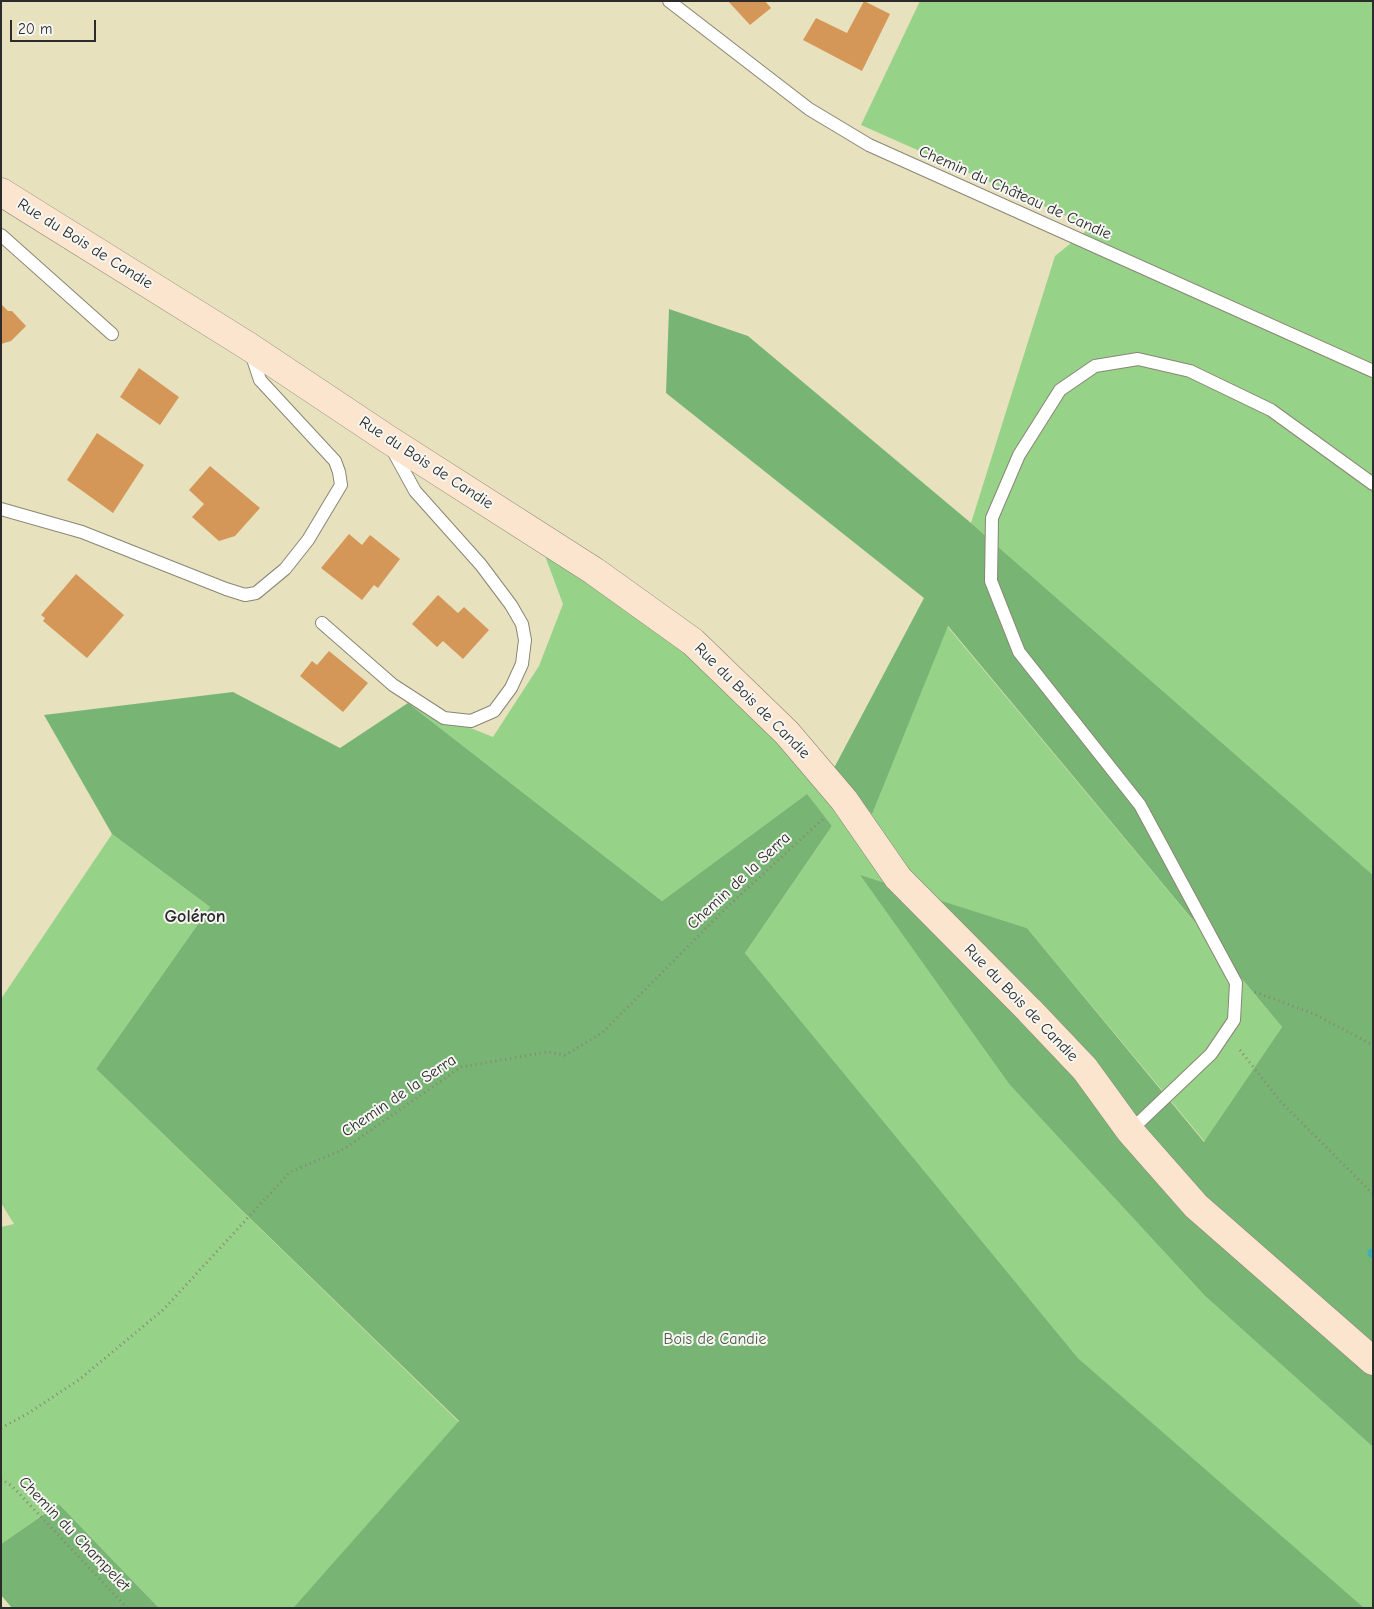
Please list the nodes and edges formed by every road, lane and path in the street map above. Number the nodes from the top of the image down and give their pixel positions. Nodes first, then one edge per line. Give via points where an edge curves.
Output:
1 (669, 1) edge
2 (1, 192) edge
3 (1, 235) edge
4 (112, 334) dead end
5 (248, 346) junction
6 (1373, 371) edge
7 (386, 438) junction
8 (1373, 484) edge
9 (1, 509) edge
10 (322, 624) dead end
11 (844, 800) junction
12 (1236, 983) junction
13 (1227, 1030) junction
14 (1373, 1045) edge
15 (1130, 1131) junction
16 (1373, 1194) edge
17 (1373, 1361) edge
18 (1, 1428) edge
19 (1, 1479) edge
20 (127, 1608) edge

1 - 6 lane, Chemin du Château de Candie via 809,109 869,145
2 - 5 street, Rue du Bois de Candie
3 - 4 lane
5 - 7 street, Rue du Bois de Candie
5 - 9 lane via 260,380 335,460 340,472 341,485 308,540 270,584 256,593 245,595 82,532
7 - 10 lane via 415,491 481,565 522,624 525,640 522,664 511,688 494,711 471,721 444,718 393,685
7 - 11 street, Rue du Bois de Candie via 594,571 693,642 787,733
8 - 12 lane via 1271,410 1190,371 1138,359 1096,366 1060,390 1019,455 992,518 991,581 1019,652 1140,805
11 - 15 street, Rue du Bois de Candie via 898,878 1085,1069
11 - 18 path, Chemin de la Serra via 724,910 602,1033 565,1055 547,1052 461,1066 344,1148 290,1172 164,1309 80,1379
12 - 13 lane via 1234,1020
12 - 14 path via 1314,1014
13 - 15 lane via 1211,1054
13 - 16 path via 1280,1101
15 - 17 street, Rue du Bois de Candie via 1196,1206
19 - 20 path, Chemin du Champelet via 12,1486

